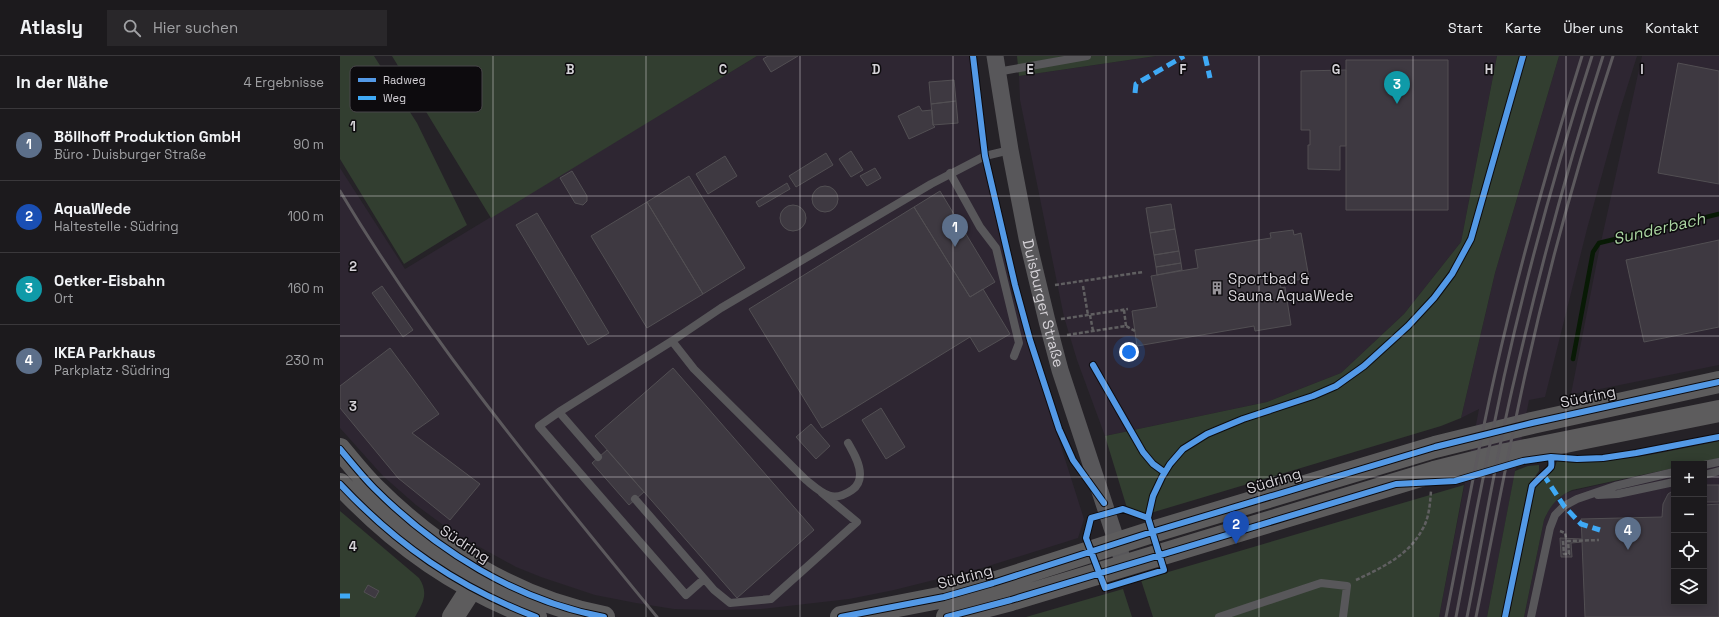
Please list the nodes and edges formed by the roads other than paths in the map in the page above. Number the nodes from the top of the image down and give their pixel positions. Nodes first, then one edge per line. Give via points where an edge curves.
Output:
1 (1087, 56) edge
2 (996, 64) edge
3 (1010, 150) junction
4 (950, 174) junction
5 (672, 341) junction
6 (1014, 356) dead end
7 (1719, 382) edge
8 (1719, 411) edge
9 (559, 412) junction
10 (1719, 418) edge
11 (1655, 425) junction
12 (848, 442) dead end
13 (340, 449) edge
14 (598, 457) dead end
15 (1719, 462) edge
16 (1707, 464) edge
17 (1719, 472) edge
18 (1671, 473) edge
19 (1707, 474) edge
20 (1671, 483) edge
21 (340, 484) edge
22 (822, 493) junction
23 (1591, 495) junction
24 (635, 499) dead end
25 (1117, 543) junction
26 (1125, 566) junction
27 (476, 579) junction
28 (704, 579) junction
29 (1343, 616) edge
30 (453, 617) edge
31 (536, 617) edge
32 (604, 617) edge
33 (841, 617) edge
34 (947, 617) edge
35 (1219, 617) edge
36 (1335, 617) edge
37 (1531, 617) edge

1 - 2 lane
2 - 3 street, Duisburger Straße
3 - 4 lane via 985,156
3 - 25 street, Duisburger Straße via 1038,287 1060,370
4 - 5 lane via 721,308
4 - 6 lane via 980,227 996,248 1019,343
5 - 9 lane
5 - 22 lane via 694,369
7 - 25 main road, Südring via 1435,447
8 - 11 main road
9 - 14 lane
9 - 28 lane via 538,426 686,595
10 - 11 lane
11 - 26 main road via 1506,454 1434,472
12 - 22 lane via 859,464 859,482 843,496 833,497
13 - 27 main road, Südring via 373,488
15 - 16 lane
17 - 19 lane
18 - 23 lane via 1615,486
20 - 23 lane via 1618,494
21 - 27 main road, Südring via 363,509 411,550
22 - 28 lane via 857,522 771,599 730,603
23 - 37 lane via 1564,506 1556,515 1550,528
24 - 28 lane
25 - 26 street
25 - 33 main road, Südring via 994,584 944,597
26 - 34 main road
27 - 30 main road
27 - 31 main road, Südring via 511,607
27 - 32 main road, Südring via 559,606
29 - 35 lane via 1347,586 1322,583
29 - 36 lane

